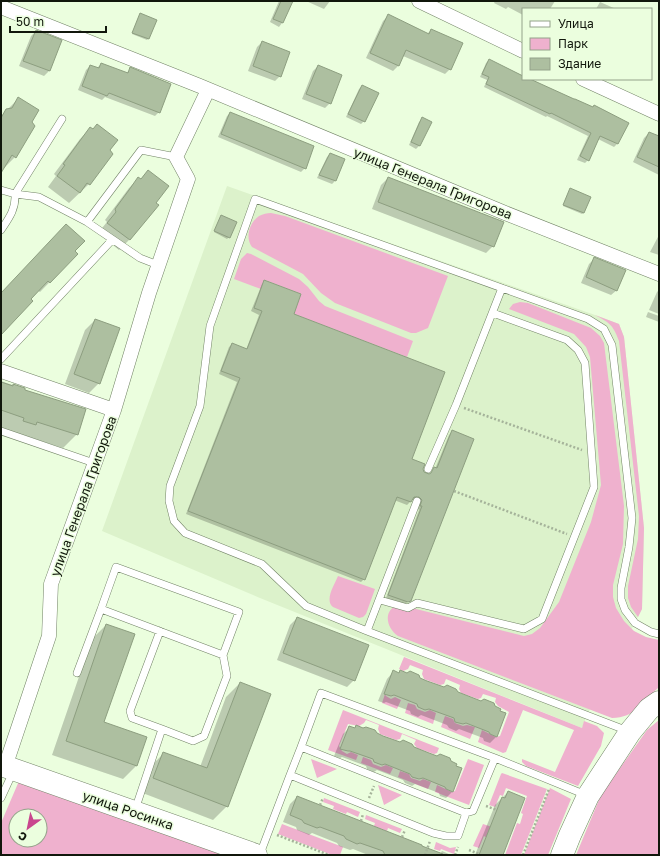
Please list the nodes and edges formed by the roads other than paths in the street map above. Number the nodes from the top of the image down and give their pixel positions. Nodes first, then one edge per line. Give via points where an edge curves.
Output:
1 (420, 1) edge
2 (1, 7) edge
3 (522, 51) edge
4 (585, 80) edge
5 (208, 90) junction
6 (659, 114) edge
7 (62, 119) dead end
8 (176, 157) junction
9 (1, 190) edge
10 (15, 194) junction
11 (87, 222) junction
12 (1, 230) edge
13 (112, 240) junction
14 (158, 265) junction
15 (659, 274) edge
16 (502, 288) junction
17 (493, 313) junction
18 (1, 359) edge
19 (1, 370) edge
20 (114, 410) junction
21 (1, 431) edge
22 (94, 463) junction
23 (428, 469) dead end
24 (417, 501) dead end
25 (380, 600) junction
26 (101, 609) junction
27 (160, 631) junction
28 (367, 631) junction
29 (659, 634) edge
30 (223, 655) junction
31 (77, 674) dead end
32 (659, 702) edge
33 (162, 729) junction
34 (630, 732) junction
35 (301, 747) junction
36 (495, 758) junction
37 (6, 767) edge
38 (290, 775) junction
39 (588, 796) junction
40 (1, 798) edge
41 (134, 812) junction
42 (466, 813) junction
43 (256, 855) edge
44 (259, 855) edge
45 (562, 855) edge

1 - 3 street
2 - 5 street, улица Генерала Григорова
4 - 6 street
5 - 8 street
5 - 15 street, улица Генерала Григорова via 504,213
7 - 10 lane
8 - 11 lane via 141,150
8 - 14 street, улица Генерала Григорова via 188,180
9 - 10 lane
10 - 11 lane via 39,198
10 - 12 lane via 12,215
11 - 13 lane
13 - 14 lane via 140,258
13 - 18 lane
14 - 20 street, улица Генерала Григорова
16 - 17 lane
16 - 28 lane via 255,199 210,326 200,406 170,486 169,501 174,521 185,533 262,564 306,606
16 - 29 lane via 588,319 604,329 612,345 632,518 621,588 622,599 625,610 635,623
17 - 23 lane
17 - 25 lane via 567,340 578,350 585,363 594,487 575,537 542,619 524,630 417,603 408,608
19 - 20 street, улица Генерала Григорова
20 - 22 street, улица Генерала Григорова
21 - 22 lane
22 - 37 street, улица Генерала Григорова via 51,584 49,636
24 - 25 lane
25 - 28 lane
26 - 27 lane
26 - 30 lane via 116,567 239,612
26 - 31 lane
27 - 30 lane
27 - 33 lane via 130,711 132,718
28 - 34 lane
30 - 33 lane via 227,676 204,736 194,741
32 - 34 main road via 649,709
33 - 41 lane
34 - 39 main road
35 - 36 lane via 321,693
35 - 38 lane
35 - 42 lane
36 - 39 lane
36 - 42 lane via 473,812
37 - 40 lane
37 - 41 main road, улица Росинка
38 - 42 lane via 446,836 458,836
38 - 44 lane
39 - 45 main road
41 - 43 main road, улица Росинка

